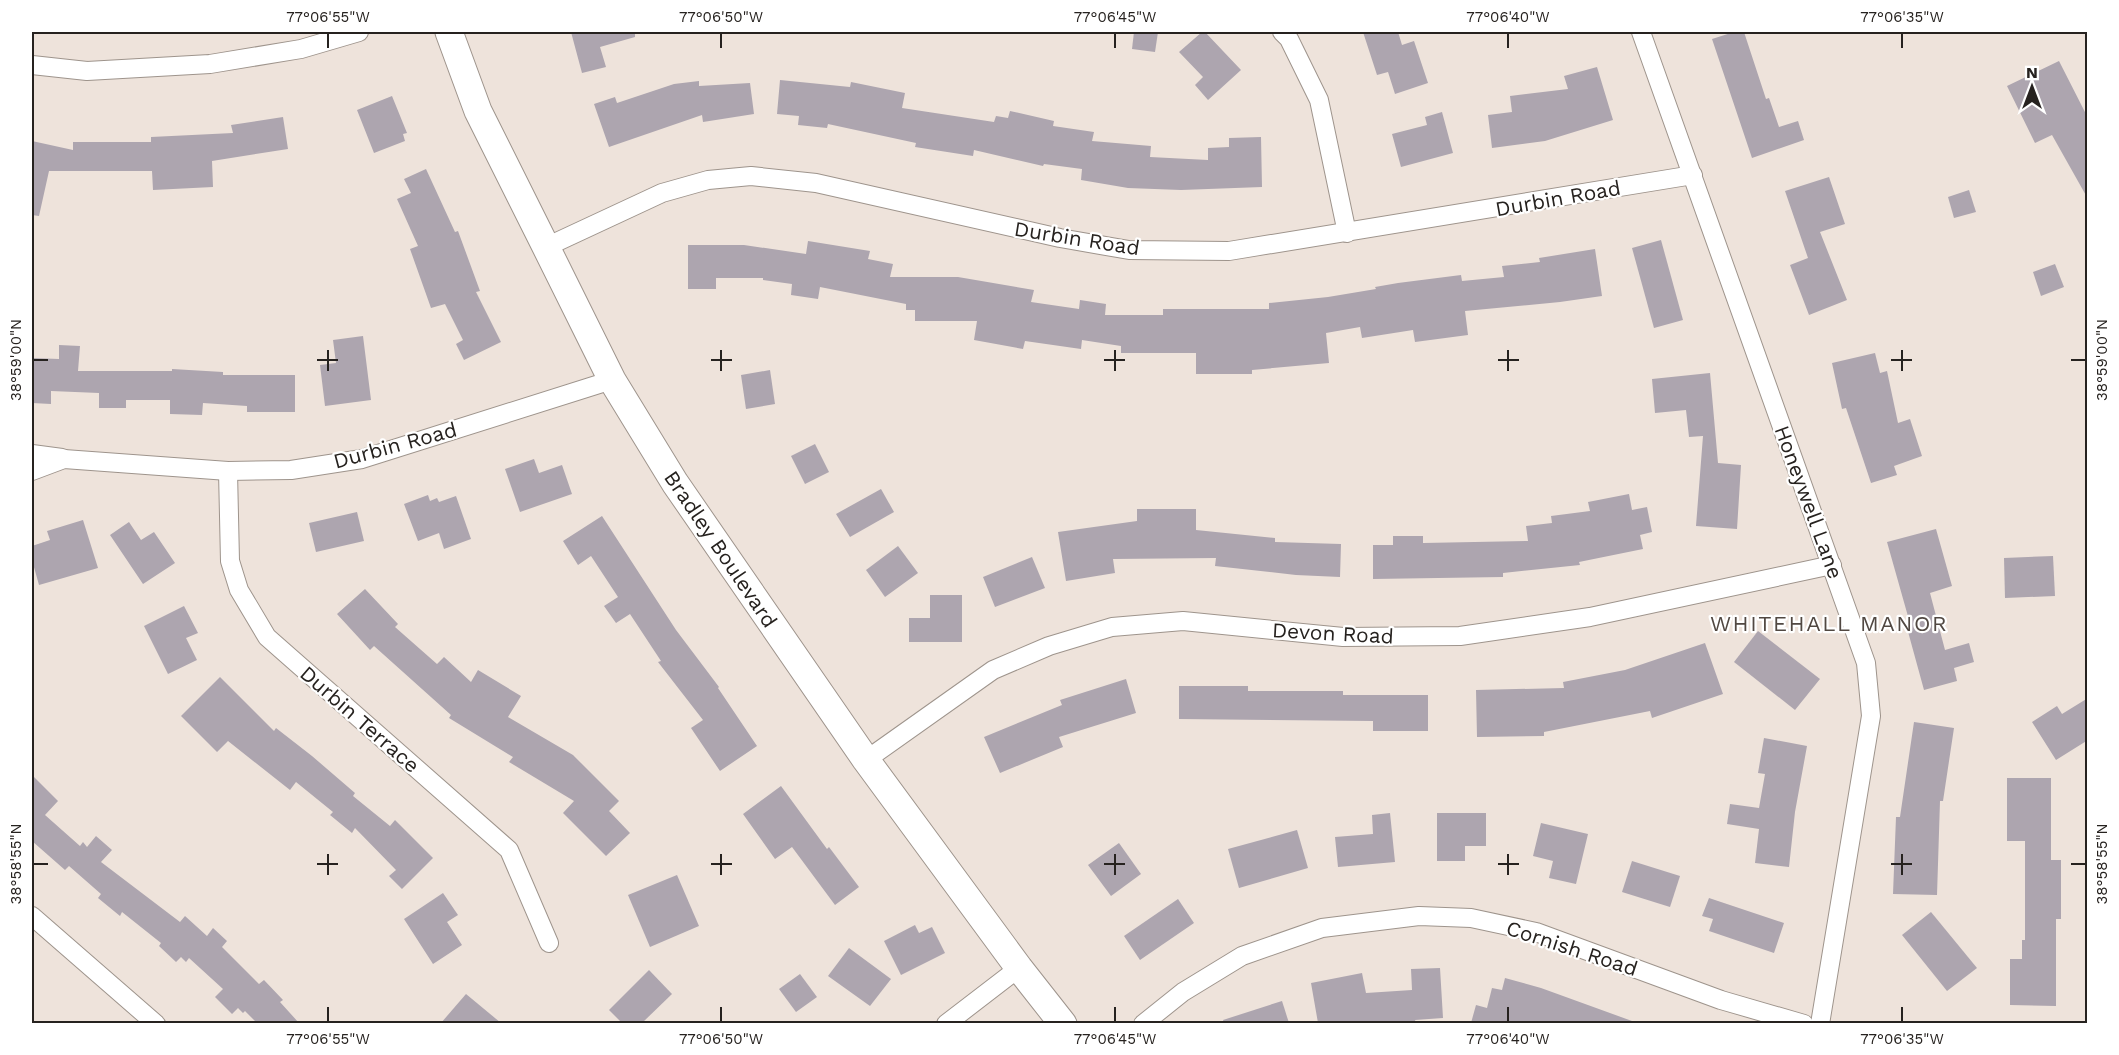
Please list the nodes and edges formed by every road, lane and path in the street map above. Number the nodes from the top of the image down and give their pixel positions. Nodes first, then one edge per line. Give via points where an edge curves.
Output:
1 (359, 32) edge
2 (449, 32) edge
3 (1282, 32) edge
4 (1641, 32) edge
5 (32, 65) edge
6 (1693, 175) junction
7 (1347, 233) junction
8 (546, 247) junction
9 (612, 380) junction
10 (32, 454) edge
11 (64, 459) junction
12 (32, 471) edge
13 (228, 471) junction
14 (1832, 565) junction
15 (866, 760) junction
16 (32, 916) edge
17 (549, 943) dead end
18 (1019, 968) junction
19 (156, 1023) edge
20 (946, 1023) edge
21 (1064, 1023) edge
22 (1143, 1023) edge
23 (1804, 1023) edge
24 (1820, 1023) edge

1 - 5 street via 301,49 210,64 87,71
2 - 8 main road, Bradley Boulevard via 478,111
3 - 7 street via 1319,100
4 - 6 street, Honeywell Lane
6 - 7 street, Durbin Road
6 - 14 street, Honeywell Lane
7 - 8 street, Durbin Road via 1229,251 1129,250 816,183 751,176 708,180 662,193
8 - 9 main road, Bradley Boulevard
9 - 13 street, Durbin Road via 362,459 291,470
9 - 15 main road, Bradley Boulevard via 675,483
10 - 11 street, Durbin Road
11 - 12 street, Durbin Road
11 - 13 street, Durbin Road
13 - 17 street, Durbin Terrace via 230,561 239,590 267,637 509,850
14 - 15 street, Devon Road via 1590,616 1460,636 1343,637 1183,621 1112,627 1049,646 993,670
14 - 24 street, Honeywell Lane via 1866,663 1871,716
15 - 18 main road, Bradley Boulevard
16 - 19 street
18 - 20 street
18 - 21 main road, Bradley Boulevard
22 - 23 street, Cornish Road via 1183,992 1242,956 1322,928 1419,916 1471,918 1536,932 1721,1000

